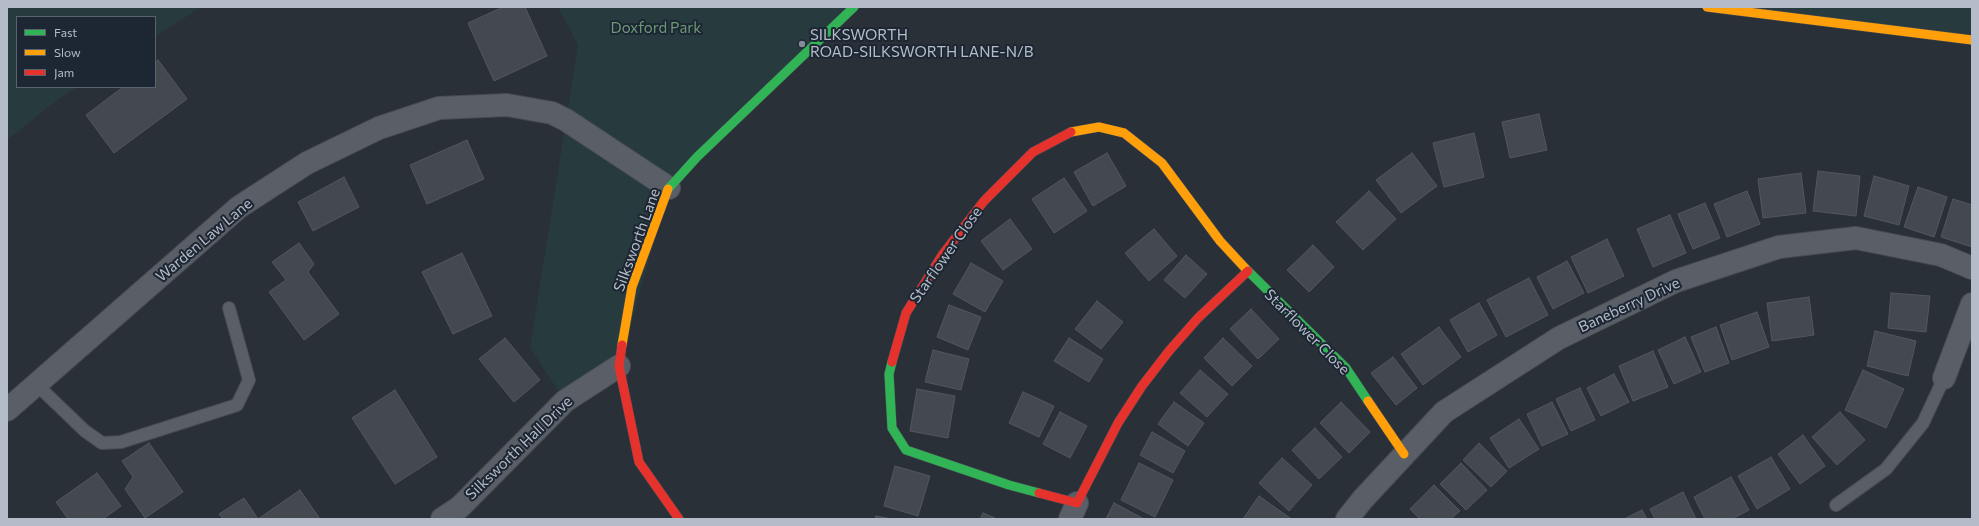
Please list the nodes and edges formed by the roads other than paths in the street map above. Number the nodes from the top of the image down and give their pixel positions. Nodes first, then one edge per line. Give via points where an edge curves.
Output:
1 (854, 7) edge
2 (1707, 7) edge
3 (1972, 40) edge
4 (669, 188) junction
5 (1972, 268) edge
6 (1248, 271) junction
7 (1972, 304) edge
8 (229, 308) dead end
9 (618, 366) junction
10 (1944, 378) joint
11 (37, 385) junction
12 (7, 410) edge
13 (1404, 454) junction
14 (1836, 504) dead end
15 (1073, 511) edge
16 (1354, 517) edge
17 (442, 519) edge
18 (679, 519) edge

1 - 4 street, Silksworth Lane via 697,157
2 - 3 street
4 - 9 street, Silksworth Lane via 632,287
4 - 11 street, Warden Law Lane via 552,113 507,105 439,108 379,128 307,163 239,207
5 - 13 street, Baneberry Drive via 1941,255 1856,238 1779,246 1676,281 1559,338 1444,412
6 - 13 street, Starflower Close via 1346,368
6 - 15 street, Starflower Close via 1198,318 1142,386 1118,423
6 - 15 street, Starflower Close via 1220,241 1162,163 1124,133 1099,127 1068,133 1032,152 984,201 943,254 906,313 889,374 892,428 906,450 1010,485
7 - 10 street
8 - 11 lane via 249,380 237,405 121,442 102,443 85,431
9 - 17 street, Silksworth Hall Drive via 565,401 460,507
9 - 18 street, Silksworth Lane via 639,462
10 - 14 lane via 1923,423 1886,469
11 - 12 street, Warden Law Lane
13 - 16 street, Baneberry Drive

